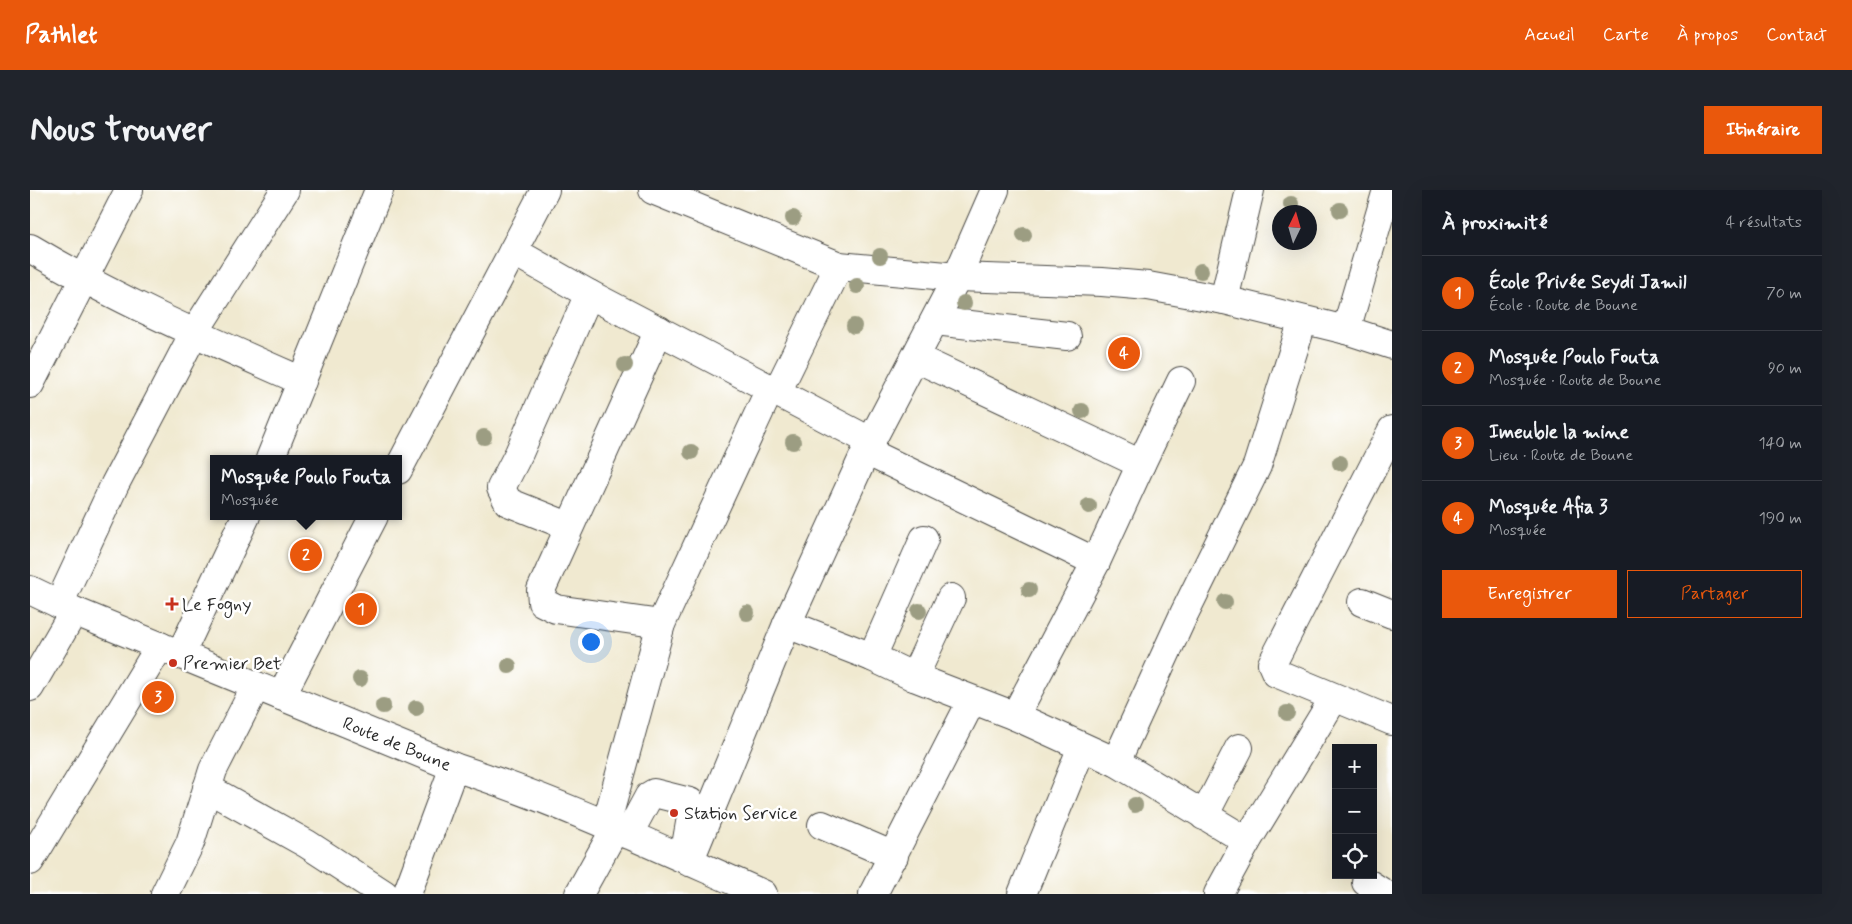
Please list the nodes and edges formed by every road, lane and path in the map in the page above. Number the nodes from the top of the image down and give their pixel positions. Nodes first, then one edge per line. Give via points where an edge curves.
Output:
1 (129, 190) edge
2 (285, 190) edge
3 (379, 190) edge
4 (545, 190) edge
5 (653, 190) edge
6 (995, 190) edge
7 (1250, 190) edge
8 (1388, 190) edge
9 (696, 197) edge
10 (30, 248) edge
11 (513, 251) junction
12 (839, 266) junction
13 (957, 277) junction
14 (84, 280) junction
15 (589, 294) junction
16 (1224, 300) junction
17 (1303, 320) junction
18 (936, 321) junction
19 (660, 330) junction
20 (1346, 330) junction
21 (194, 333) junction
22 (1067, 336) dead end
23 (1392, 345) edge
24 (916, 358) junction
25 (302, 381) junction
26 (1181, 381) dead end
27 (30, 384) edge
28 (774, 390) junction
29 (1392, 430) edge
30 (869, 446) junction
31 (272, 455) edge
32 (402, 462) edge
33 (1141, 464) junction
34 (1382, 471) edge
35 (244, 520) edge
36 (372, 520) edge
37 (568, 526) junction
38 (924, 540) dead end
39 (1096, 562) junction
40 (30, 590) edge
41 (951, 598) dead end
42 (1362, 602) dead end
43 (67, 607) junction
44 (1392, 614) edge
45 (661, 624) junction
46 (787, 624) junction
47 (170, 650) junction
48 (872, 657) junction
49 (914, 677) junction
50 (30, 688) edge
51 (268, 691) junction
52 (1334, 698) junction
53 (972, 700) junction
54 (1015, 716) junction
55 (1392, 720) edge
56 (1082, 747) junction
57 (1239, 748) dead end
58 (1116, 762) junction
59 (454, 767) junction
60 (207, 788) junction
61 (1204, 816) junction
62 (822, 825) dead end
63 (616, 830) junction
64 (1247, 841) junction
65 (894, 856) junction
66 (686, 860) junction
67 (30, 861) edge
68 (166, 894) edge
69 (384, 894) edge
70 (407, 894) edge
71 (579, 894) edge
72 (763, 894) edge
73 (873, 894) edge
74 (1022, 894) edge
75 (1218, 894) edge

1 - 14 street
2 - 21 street
3 - 25 street
4 - 11 street
5 - 9 street
6 - 13 street
7 - 16 street
8 - 20 street
9 - 12 street
10 - 14 street
11 - 15 street
11 - 32 street
12 - 13 street
12 - 28 street
13 - 16 street via 1102,282 1148,286
13 - 18 street
14 - 21 street
14 - 27 street
15 - 19 street
15 - 37 street via 501,488 508,502
16 - 17 street
17 - 20 street
17 - 58 street via 1257,466
18 - 22 street
18 - 24 street
19 - 28 street
19 - 37 street
20 - 23 street
21 - 25 street
21 - 43 street via 115,484
24 - 30 street
24 - 33 street
25 - 31 street
26 - 33 street
28 - 30 street
28 - 45 street via 698,539
29 - 34 street
30 - 39 street
30 - 46 street
33 - 39 street
34 - 52 street via 1272,664 1276,673
35 - 47 street
36 - 51 street
37 - 45 street via 541,590 542,602 556,609
38 - 48 street
39 - 54 street
40 - 43 street, Route de Boune
41 - 49 street
42 - 44 street
43 - 47 street, Route de Boune
43 - 50 street
45 - 63 street
46 - 48 street
46 - 66 street
47 - 51 street, Route de Boune
47 - 67 street
48 - 49 street
49 - 53 street
51 - 59 street, Route de Boune
51 - 60 street via 213,770
52 - 55 street
52 - 64 street
53 - 54 street
53 - 65 street
54 - 56 street
56 - 58 street
56 - 74 street
57 - 61 street
58 - 61 street
59 - 63 street, Route de Boune via 530,793
59 - 70 street
60 - 68 street via 190,843
60 - 69 street via 291,835
61 - 64 street
62 - 65 street
63 - 66 street, Route de Boune
63 - 66 street via 654,793 690,802 693,806
63 - 71 street
64 - 75 street
65 - 73 street
66 - 72 street, Route de Boune

